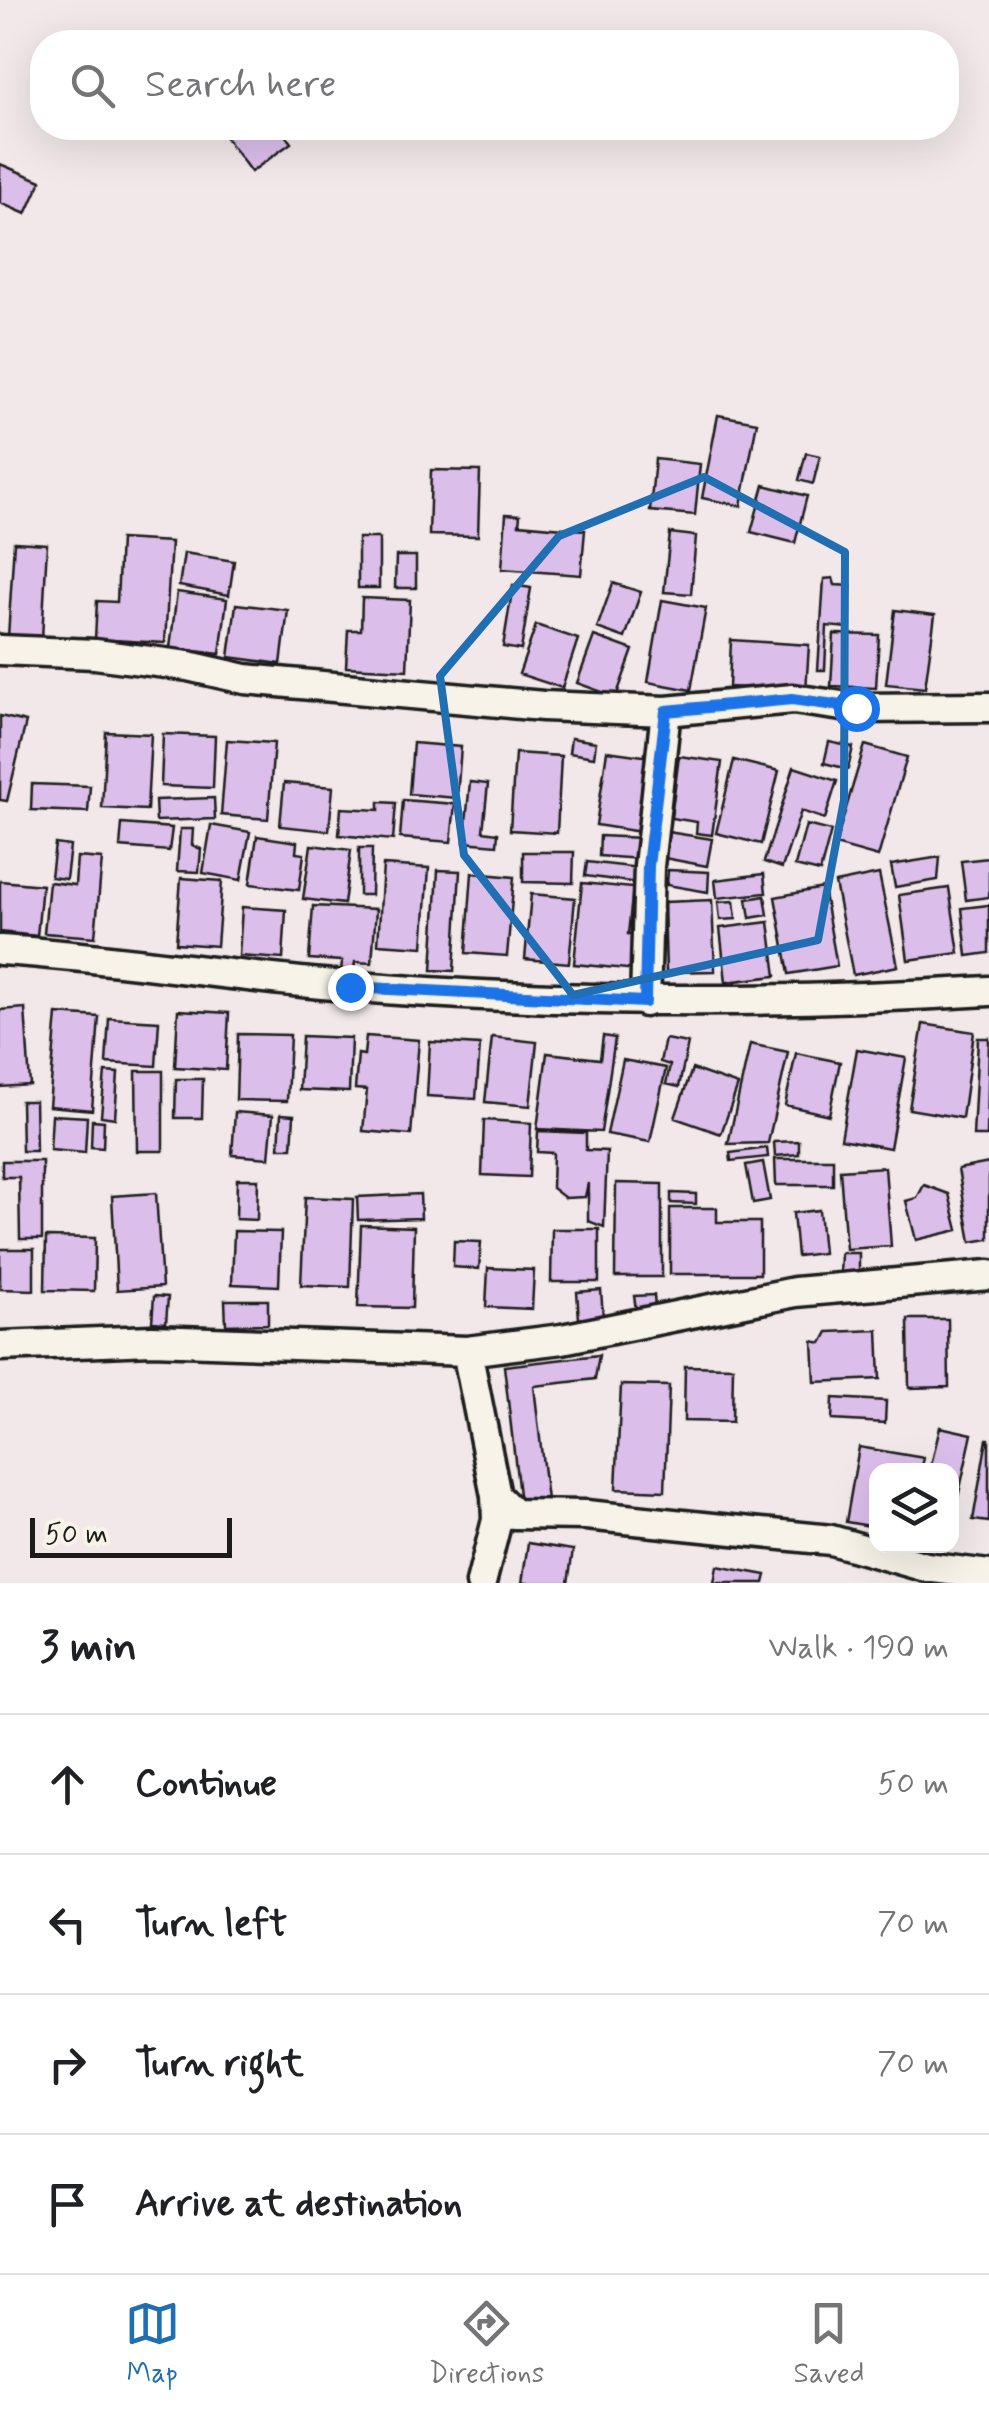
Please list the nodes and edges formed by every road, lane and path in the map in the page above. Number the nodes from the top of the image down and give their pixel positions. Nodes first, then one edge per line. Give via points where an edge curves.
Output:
1 (0, 650) edge
2 (989, 708) edge
3 (666, 711) junction
4 (0, 950) edge
5 (989, 991) edge
6 (645, 1002) junction
7 (989, 1275) edge
8 (0, 1346) edge
9 (467, 1352) junction
10 (496, 1496) junction
11 (989, 1575) edge
12 (481, 1583) edge

1 - 3 street via 95,654 245,679 464,700
2 - 3 street via 856,708 792,699
3 - 6 street via 648,866
4 - 6 street via 350,987
5 - 6 street via 810,1002
7 - 9 street via 795,1292 562,1340
8 - 9 street via 152,1340
9 - 10 street
10 - 11 street via 514,1514 832,1540
10 - 12 street

